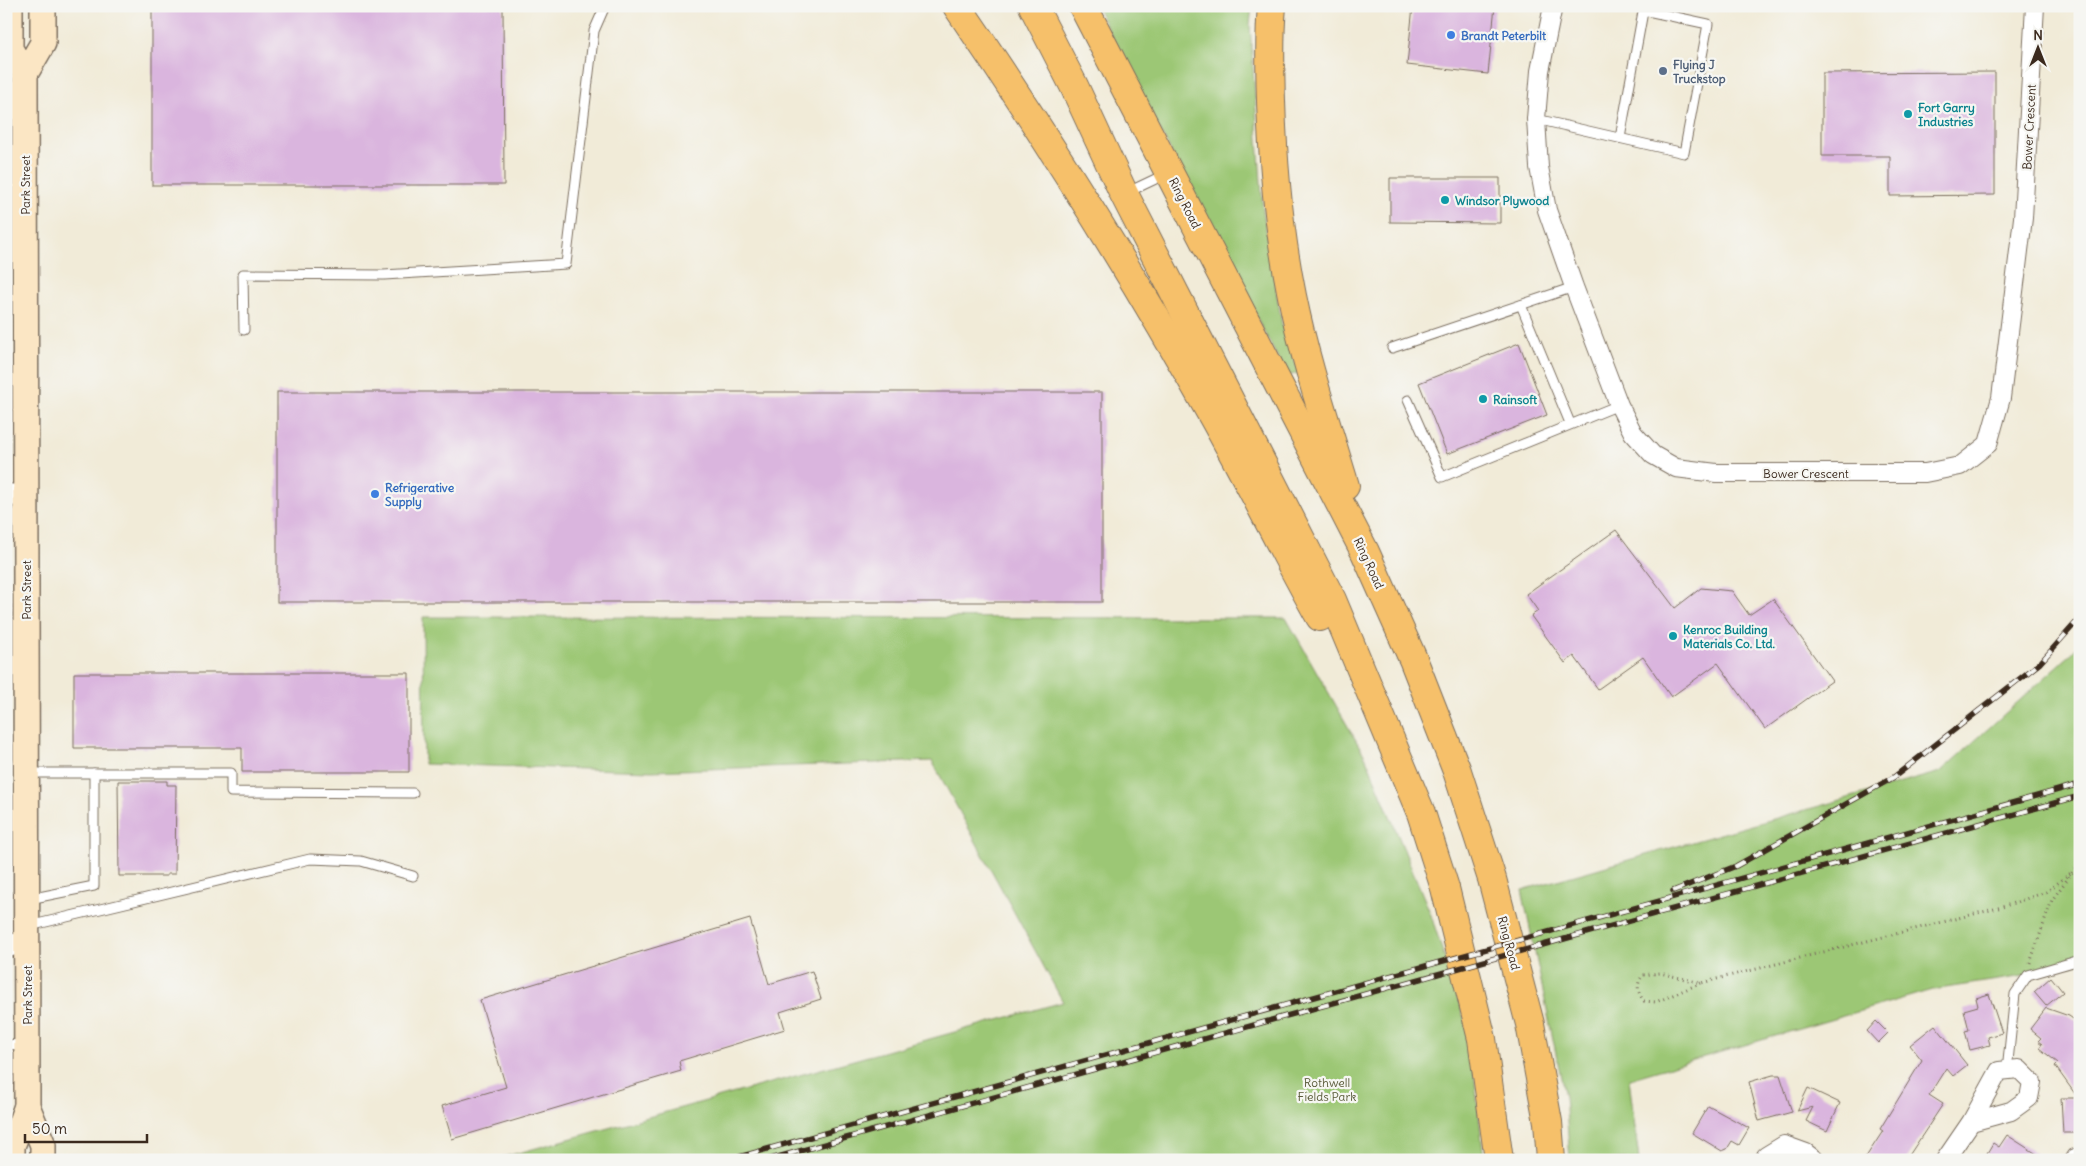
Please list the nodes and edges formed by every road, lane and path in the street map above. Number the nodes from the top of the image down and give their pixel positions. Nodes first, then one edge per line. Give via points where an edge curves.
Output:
1 (10, 6) edge
2 (44, 6) edge
3 (604, 6) edge
4 (957, 6) edge
5 (1032, 6) edge
6 (1083, 6) edge
7 (1272, 6) edge
8 (1553, 6) edge
9 (2035, 6) edge
10 (1644, 8) edge
11 (25, 74) junction
12 (1536, 119) junction
13 (1620, 138) junction
14 (1169, 173) junction
15 (1124, 194) junction
16 (1574, 287) junction
17 (1521, 305) junction
18 (244, 330) dead end
19 (1392, 348) dead end
20 (1408, 400) dead end
21 (1619, 405) junction
22 (1570, 423) junction
23 (16, 495) edge
24 (1365, 552) junction
25 (1391, 743) junction
26 (26, 773) junction
27 (94, 773) junction
28 (414, 793) dead end
29 (2080, 862) edge
30 (2072, 872) junction
31 (414, 876) dead end
32 (27, 900) junction
33 (20, 938) edge
34 (2080, 960) edge
35 (2028, 975) junction
36 (1701, 983) junction
37 (17, 1044) edge
38 (2007, 1070) junction
39 (27, 1106) junction
40 (1971, 1122) junction
41 (10, 1151) edge
42 (2080, 1152) edge
43 (43, 1160) edge
44 (1499, 1160) edge
45 (1551, 1160) edge
46 (1766, 1160) edge
47 (1814, 1160) edge
48 (1945, 1160) edge
49 (2068, 1160) edge

1 - 11 main road via 10,49
2 - 11 main road via 43,43
3 - 18 lane via 594,31 566,264 384,275 242,274
4 - 25 highway via 1030,114 1133,280 1213,417
5 - 15 highway via 1074,86
6 - 14 highway, Ring Road
7 - 24 highway via 1273,141 1280,228 1308,364
8 - 12 street, Bower Crescent via 1540,71
9 - 21 street, Bower Crescent via 2023,218 2001,398 1988,444 1960,466 1924,473 1716,473 1676,468 1653,455 1634,433
10 - 13 lane
10 - 13 lane via 1708,24 1684,153
11 - 23 main road, Park Street
12 - 13 lane
12 - 16 street, Bower Crescent via 1539,167 1547,210
14 - 15 lane
14 - 24 highway, Ring Road
15 - 25 highway via 1332,600
16 - 17 lane
16 - 21 street, Bower Crescent
17 - 19 lane
17 - 22 lane
20 - 22 lane via 1442,477
21 - 22 lane
23 - 26 main road, Park Street
24 - 45 highway, Ring Road via 1457,771 1492,879 1530,1024 1548,1122
25 - 44 highway via 1421,813 1445,888 1482,1039
26 - 27 lane
26 - 32 main road, Park Street
27 - 28 lane via 232,773 231,792
27 - 32 lane via 94,886
29 - 30 path
30 - 35 path via 2052,900
30 - 36 path via 2046,892 2002,907
31 - 33 lane via 361,861 310,860
32 - 33 main road, Park Street
33 - 37 main road, Park Street
34 - 35 lane
35 - 38 lane via 2015,994
36 - 36 path via 1660,973 1644,975 1639,981 1638,993 1644,1001 1656,1002
37 - 39 main road, Park Street
38 - 40 street via 2000,1071
38 - 40 street via 2018,1069 2032,1082 2029,1098 2011,1111
39 - 41 main road, Park Street
39 - 43 main road, Park Street via 43,1145
40 - 48 street
42 - 49 lane via 2072,1154
46 - 47 street via 1766,1156 1784,1145 1806,1153

